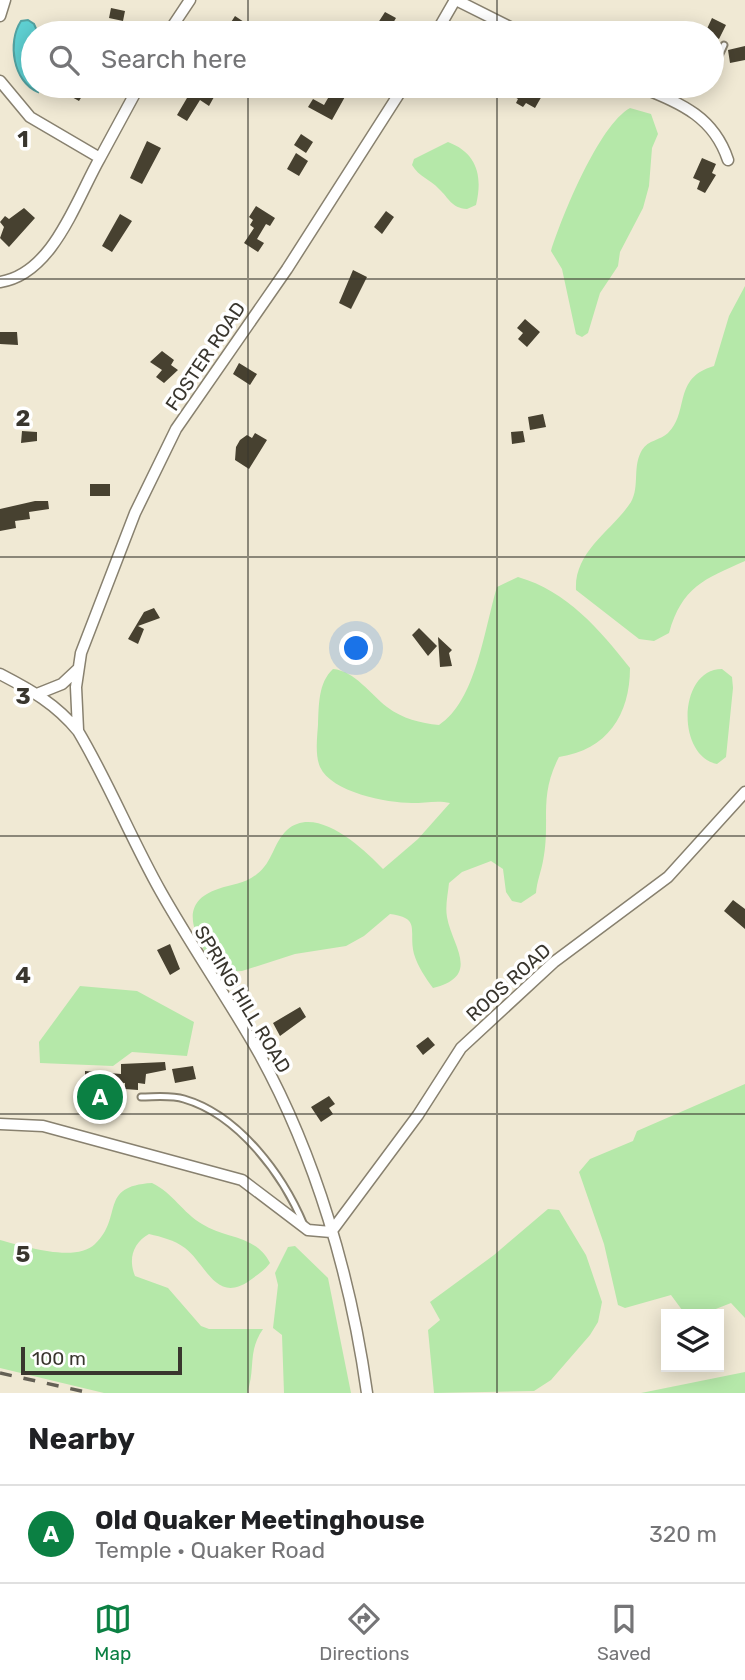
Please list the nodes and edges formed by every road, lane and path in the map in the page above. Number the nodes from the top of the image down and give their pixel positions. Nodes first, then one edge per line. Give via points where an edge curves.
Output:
1 (5, 0) edge
2 (190, 0) edge
3 (455, 0) edge
4 (0, 16) edge
5 (176, 21) edge
6 (443, 21) edge
7 (498, 21) edge
8 (0, 81) edge
9 (132, 98) edge
10 (396, 98) edge
11 (666, 98) edge
12 (100, 158) junction
13 (728, 160) dead end
14 (0, 282) edge
15 (78, 669) junction
16 (0, 674) edge
17 (37, 694) junction
18 (78, 731) junction
19 (745, 792) edge
20 (141, 1097) dead end
21 (0, 1124) edge
22 (305, 1228) junction
23 (331, 1232) junction
24 (367, 1393) edge

1 - 4 street
2 - 5 street
3 - 6 street
3 - 7 street
8 - 12 street via 30,117
9 - 12 street
10 - 15 street, FOSTER ROAD via 287,269 176,429 135,513
11 - 13 street via 702,117 716,132
12 - 14 street via 48,254 32,270
15 - 17 street via 62,684
15 - 18 street, FOSTER ROAD
16 - 17 street, SPRING HILL ROAD
17 - 18 street, SPRING HILL ROAD
18 - 23 street, SPRING HILL ROAD via 157,885 260,1055 287,1112
19 - 23 street, ROOS ROAD via 667,877 554,962 461,1048 418,1115
20 - 22 lane via 181,1098 230,1125 283,1183
21 - 22 street via 43,1126 242,1180
22 - 23 street
23 - 24 street, SPRING HILL ROAD via 357,1332

